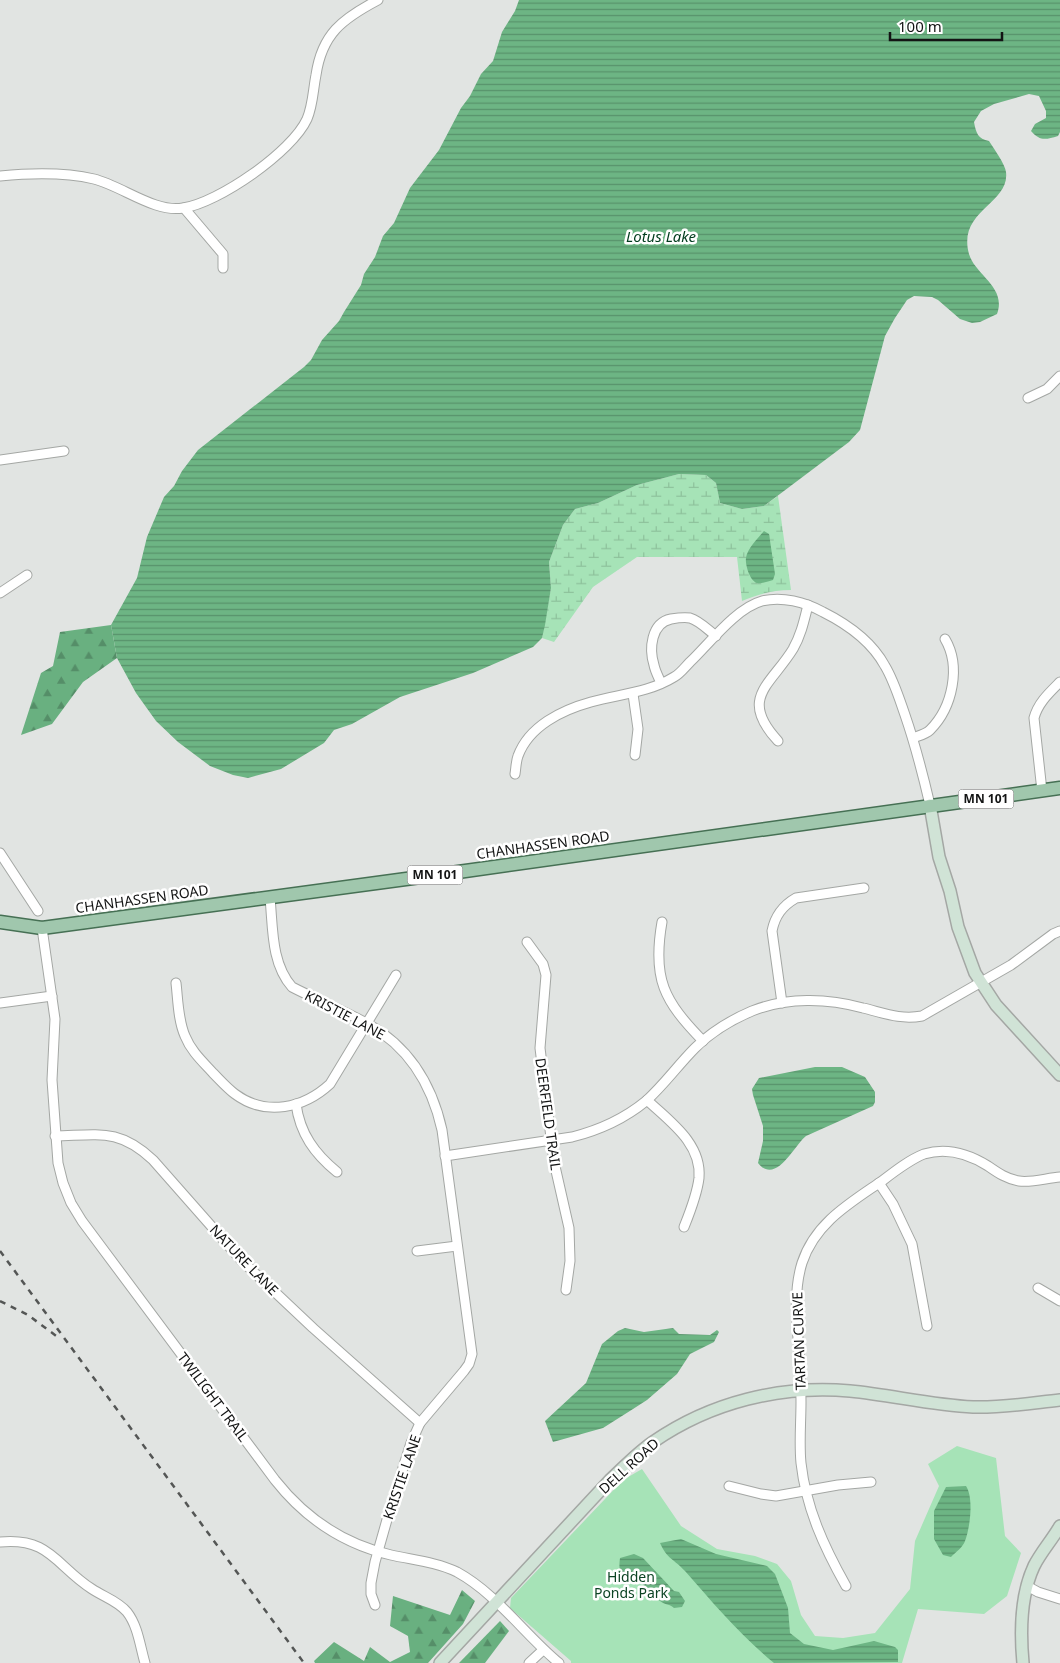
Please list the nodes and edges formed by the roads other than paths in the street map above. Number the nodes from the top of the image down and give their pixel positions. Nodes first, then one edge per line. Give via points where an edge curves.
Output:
1 (378, 0) edge
2 (0, 176) edge
3 (184, 208) junction
4 (223, 268) dead end
5 (1060, 376) edge
6 (1028, 398) dead end
7 (64, 451) dead end
8 (0, 460) edge
9 (27, 575) dead end
10 (0, 593) edge
11 (808, 605) junction
12 (716, 636) junction
13 (945, 639) dead end
14 (1060, 682) edge
15 (661, 683) junction
16 (633, 694) junction
17 (913, 738) junction
18 (778, 741) dead end
19 (635, 755) dead end
20 (515, 774) dead end
21 (1060, 788) edge
22 (1042, 791) junction
23 (930, 806) junction
24 (0, 853) edge
25 (864, 888) dead end
26 (270, 898) junction
27 (38, 911) dead end
28 (0, 922) edge
29 (662, 922) dead end
30 (42, 928) junction
31 (1060, 931) edge
32 (527, 942) dead end
33 (396, 975) dead end
34 (176, 983) dead end
35 (981, 983) junction
36 (52, 996) junction
37 (782, 1003) junction
38 (0, 1004) edge
39 (368, 1023) junction
40 (703, 1041) junction
41 (1058, 1068) edge
42 (647, 1100) junction
43 (296, 1104) junction
44 (55, 1136) junction
45 (551, 1140) junction
46 (445, 1156) junction
47 (337, 1172) dead end
48 (1060, 1176) edge
49 (879, 1183) junction
50 (684, 1228) dead end
51 (458, 1246) junction
52 (417, 1251) dead end
53 (1038, 1288) dead end
54 (566, 1290) dead end
55 (1060, 1301) edge
56 (927, 1326) dead end
57 (800, 1390) junction
58 (1060, 1400) edge
59 (420, 1423) junction
60 (871, 1482) dead end
61 (729, 1486) dead end
62 (805, 1491) junction
63 (1060, 1526) edge
64 (0, 1542) edge
65 (378, 1552) junction
66 (846, 1586) dead end
67 (1027, 1586) junction
68 (1060, 1599) edge
69 (497, 1602) junction
70 (375, 1605) dead end
71 (543, 1650) junction
72 (145, 1663) edge
73 (440, 1663) edge
74 (529, 1663) edge
75 (559, 1663) edge
76 (1023, 1663) edge

1 - 3 street via 337,27 324,44 307,118 286,146 247,178 216,196
2 - 3 street via 57,174 96,179 162,207
3 - 4 street via 223,254
5 - 6 street via 1047,389
7 - 8 street
9 - 10 street
11 - 12 street via 792,600 762,601 745,609
11 - 17 street via 844,622 885,665
11 - 18 street via 802,631 783,664 763,689 760,699 761,716
12 - 15 street via 676,677
12 - 15 street via 690,618 664,621 652,638 653,664
13 - 17 street via 951,650 953,683 942,714 929,732
14 - 22 street via 1041,703 1034,718
15 - 16 street
16 - 19 street via 638,730
16 - 20 street via 591,702 555,716 524,742 517,757
17 - 23 street
21 - 22 main road, CHANHASSEN ROAD / MN 101
22 - 23 main road, CHANHASSEN ROAD / MN 101
23 - 26 main road, CHANHASSEN ROAD / MN 101
23 - 35 street via 939,857 958,927
24 - 27 street
25 - 37 street via 796,898 780,912 772,932
26 - 30 main road, CHANHASSEN ROAD / MN 101
26 - 39 street, KRISTIE LANE via 278,966 284,977 303,993
28 - 30 main road, CHANHASSEN ROAD / MN 101
29 - 40 street via 658,956 665,992 673,1008
30 - 36 street, TWILIGHT TRAIL
31 - 35 street
32 - 45 street, DEERFIELD TRAIL via 543,964 546,975 540,1048
33 - 39 street
34 - 43 street via 181,1024 189,1046 225,1085 249,1102 263,1106 278,1108
35 - 37 street via 933,1011 911,1018 842,1003
35 - 41 street via 996,1005
36 - 38 street
36 - 44 street, TWILIGHT TRAIL via 55,1019 52,1080
37 - 40 street via 728,1022
39 - 43 street via 330,1084 319,1094
39 - 46 street, KRISTIE LANE via 392,1040 419,1071 437,1109
40 - 42 street
42 - 45 street via 624,1117 590,1133
42 - 50 street via 684,1135 695,1152 699,1177 697,1191
43 - 47 street via 307,1141
44 - 59 street, NATURE LANE via 114,1136 141,1149 242,1261
44 - 65 street, TWILIGHT TRAIL via 63,1183 82,1221 275,1480 307,1515 347,1540
45 - 46 street
45 - 54 street, DEERFIELD TRAIL via 569,1228 570,1261
46 - 51 street, KRISTIE LANE
48 - 49 street, TARTAN CURVE via 1020,1182 967,1155 938,1151 910,1162
49 - 56 street via 912,1244
49 - 57 street, TARTAN CURVE via 832,1216 819,1230 802,1262 797,1299
51 - 52 street
51 - 59 street, KRISTIE LANE via 472,1354 464,1371
53 - 55 street
57 - 58 street, DELL ROAD via 850,1392 976,1407
57 - 62 street, TARTAN CURVE via 799,1439
57 - 69 street, DELL ROAD via 727,1404 652,1442 610,1480
59 - 65 street, KRISTIE LANE via 404,1464
60 - 62 street
61 - 62 street via 776,1496
62 - 66 street, TARTAN CURVE via 818,1532
63 - 67 street via 1034,1566
64 - 72 street via 24,1541 42,1548 92,1590 118,1604 132,1620
65 - 69 street, TWILIGHT TRAIL via 425,1561 455,1572
65 - 70 street, KRISTIE LANE via 371,1584
67 - 68 street
67 - 76 street via 1021,1620
69 - 71 street, TWILIGHT TRAIL
69 - 73 street, DELL ROAD
71 - 74 street
71 - 75 street, TWILIGHT TRAIL

